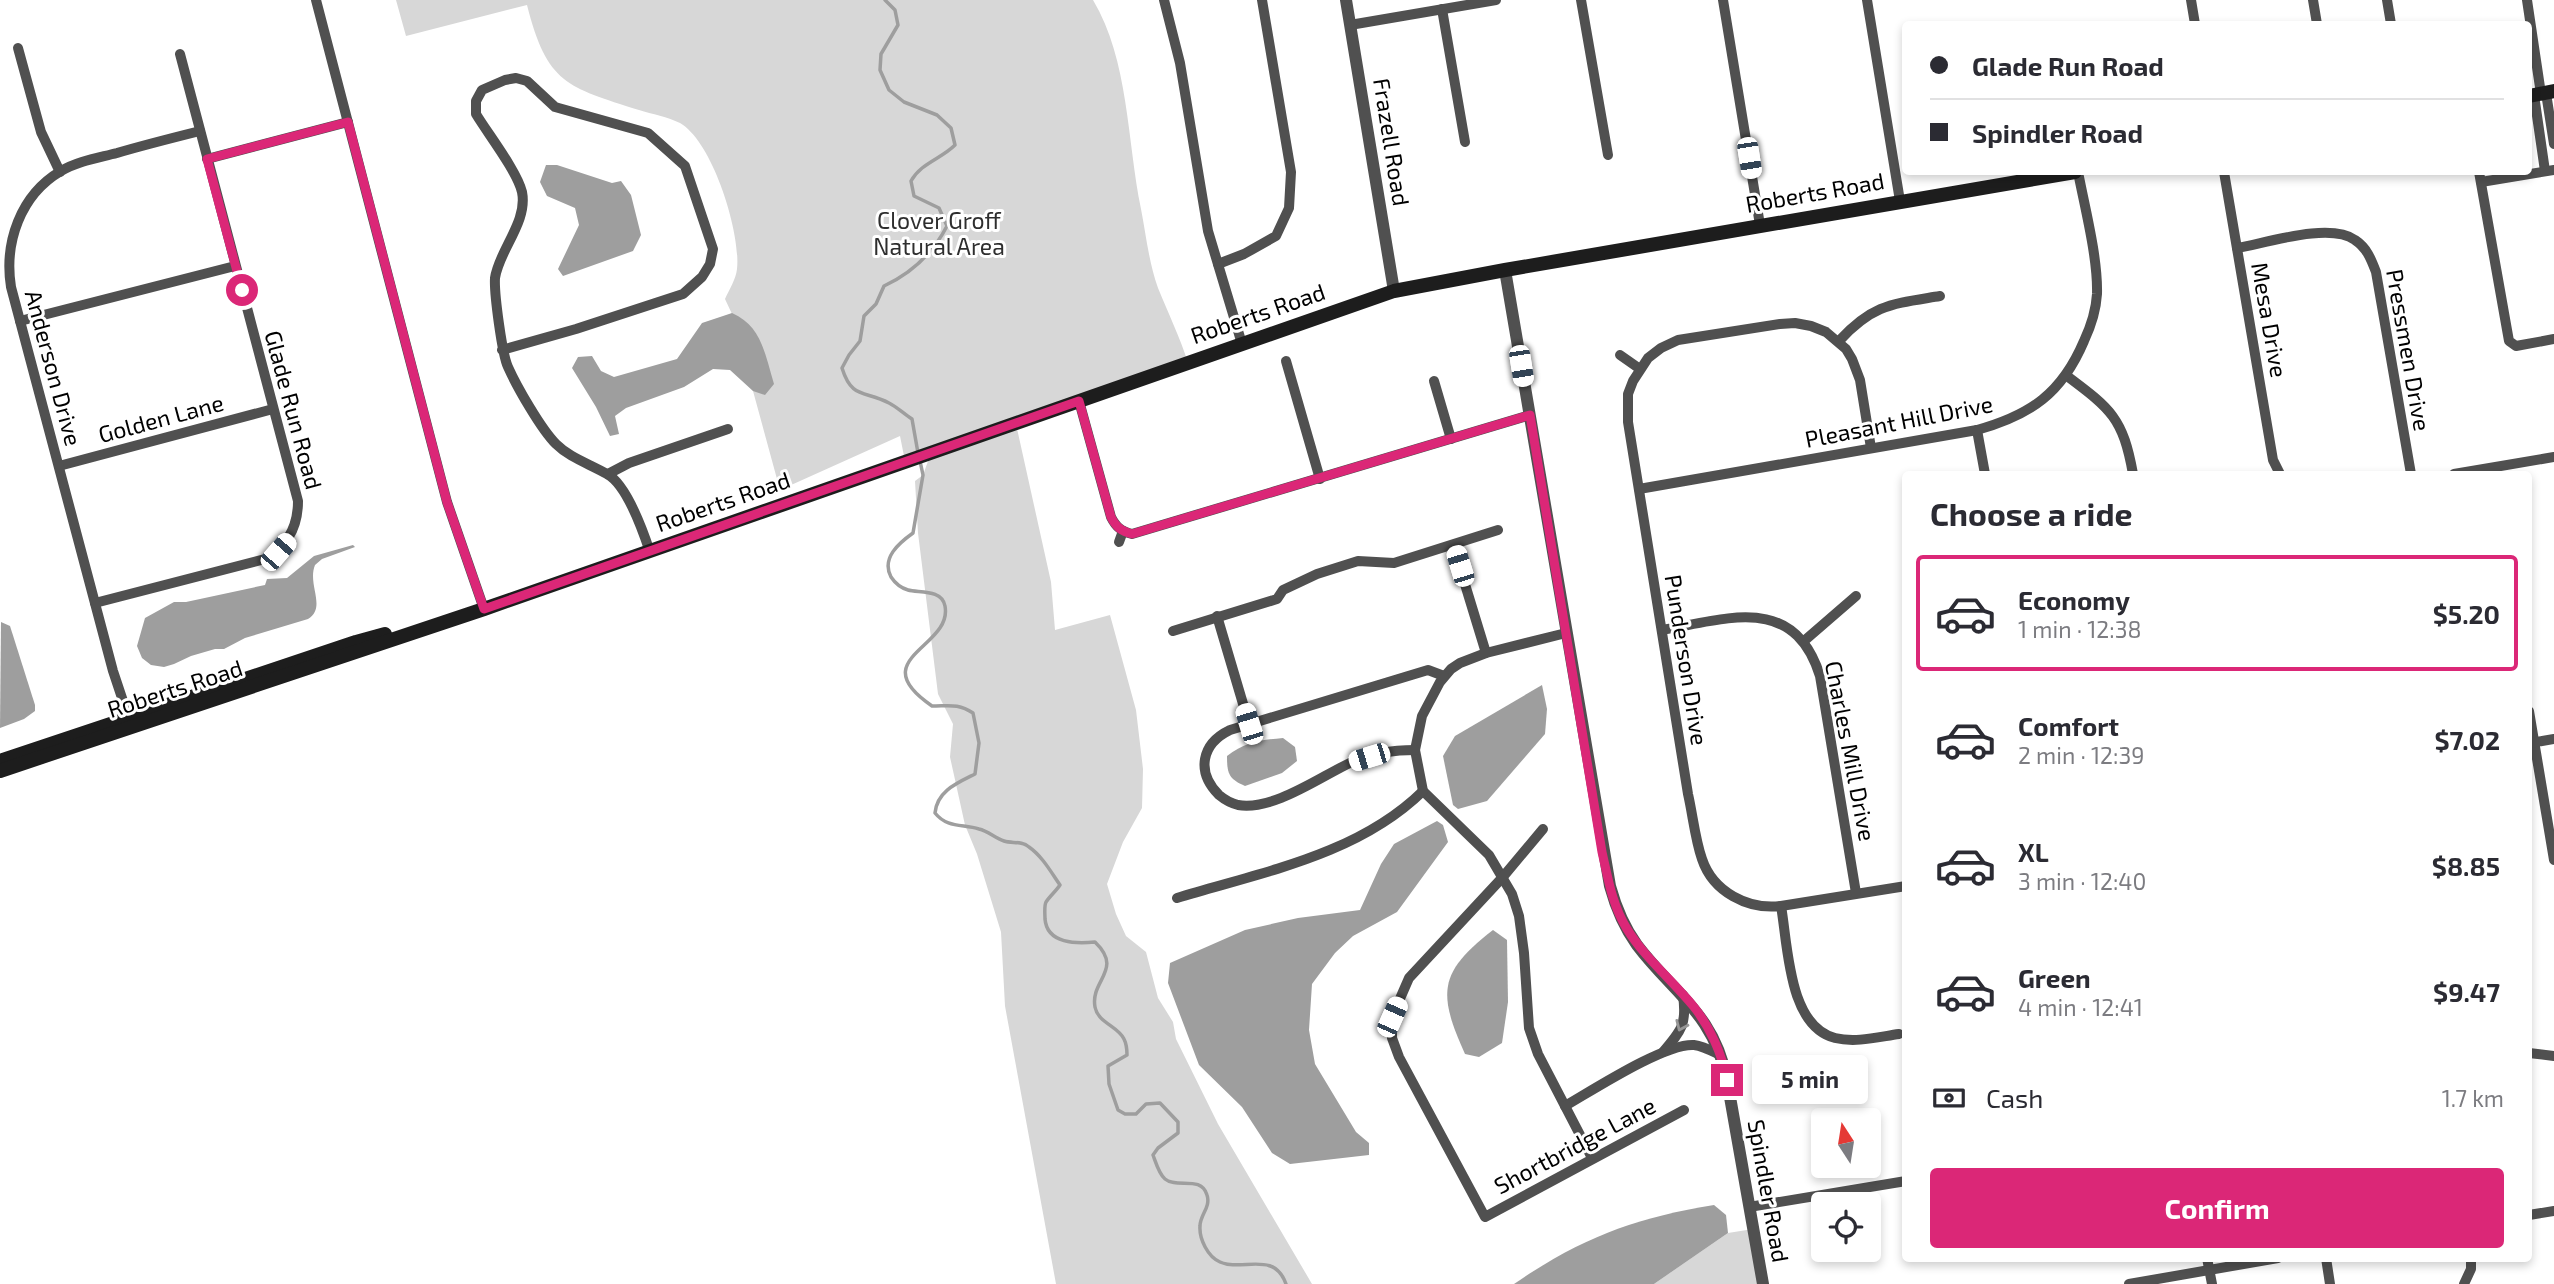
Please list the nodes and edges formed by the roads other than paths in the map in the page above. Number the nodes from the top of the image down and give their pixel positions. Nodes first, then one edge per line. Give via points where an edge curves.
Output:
1 (316, 0) edge
2 (1164, 0) edge
3 (1262, 0) edge
4 (1346, 0) edge
5 (1496, 0) edge
6 (1581, 0) edge
7 (1723, 0) edge
8 (1867, 0) edge
9 (2191, 0) edge
10 (2313, 0) edge
11 (2387, 0) edge
12 (2528, 0) edge
13 (1442, 9) junction
14 (2194, 21) edge
15 (2316, 21) edge
16 (2390, 21) edge
17 (2531, 21) edge
18 (1350, 25) junction
19 (2532, 29) edge
20 (18, 48) dead end
21 (180, 54) dead end
22 (2541, 94) edge
23 (348, 122) junction
24 (200, 131) junction
25 (1465, 142) dead end
26 (2554, 144) edge
27 (1608, 155) dead end
28 (207, 159) junction
29 (2550, 170) edge
30 (60, 172) junction
31 (2532, 172) edge
32 (2059, 175) edge
33 (2078, 175) edge
34 (2224, 175) edge
35 (2500, 175) edge
36 (2480, 177) edge
37 (1900, 201) junction
38 (1760, 225) junction
39 (2236, 248) junction
40 (1218, 264) junction
41 (235, 266) junction
42 (1505, 270) junction
43 (1394, 291) junction
44 (1940, 296) dead end
45 (20, 321) junction
46 (2554, 339) edge
47 (1839, 341) junction
48 (1242, 344) junction
49 (502, 350) junction
50 (1620, 355) dead end
51 (1286, 361) dead end
52 (1640, 369) junction
53 (2067, 376) junction
54 (1434, 381) dead end
55 (1079, 401) junction
56 (273, 409) junction
57 (1530, 415) junction
58 (728, 429) dead end
59 (1977, 430) junction
60 (1451, 439) junction
61 (1871, 448) junction
62 (2554, 457) edge
63 (59, 466) junction
64 (1984, 471) edge
65 (2132, 471) edge
66 (2278, 471) edge
67 (2410, 471) edge
68 (2472, 471) edge
69 (608, 474) junction
70 (1320, 479) junction
71 (1639, 489) junction
72 (1498, 530) dead end
73 (1123, 531) junction
74 (1119, 542) dead end
75 (1453, 544) junction
76 (650, 552) junction
77 (1856, 596) dead end
78 (95, 603) junction
79 (484, 609) junction
80 (1217, 616) junction
81 (1662, 630) junction
82 (1173, 631) dead end
83 (1566, 633) junction
84 (1804, 641) junction
85 (1486, 653) junction
86 (1444, 676) junction
87 (130, 722) junction
88 (1249, 724) junction
89 (2554, 739) edge
90 (2532, 743) edge
91 (2532, 748) edge
92 (1415, 750) junction
93 (0, 761) edge
94 (0, 771) edge
95 (1423, 791) junction
96 (1543, 829) dead end
97 (2554, 860) edge
98 (1502, 878) junction
99 (1902, 887) edge
100 (1856, 893) junction
101 (1177, 898) dead end
102 (1781, 906) junction
103 (1683, 995) junction
104 (1899, 1034) dead end
105 (1663, 1053) junction
106 (2532, 1053) edge
107 (1720, 1055) junction
108 (2554, 1056) edge
109 (1565, 1106) junction
110 (1684, 1111) dead end
111 (1592, 1157) junction
112 (1902, 1182) edge
113 (1749, 1207) junction
114 (2554, 1211) edge
115 (2532, 1215) edge
116 (2208, 1262) edge
117 (2255, 1262) edge
118 (2327, 1262) edge
119 (2471, 1262) edge
120 (2210, 1270) junction
121 (1763, 1284) edge
122 (2129, 1284) edge
123 (2212, 1284) edge
124 (2330, 1284) edge
125 (2464, 1284) edge

1 - 23 street
2 - 40 street via 1181,63 1208,231
3 - 40 street via 1291,172 1289,208 1276,236
4 - 18 street, Frazell Road
5 - 13 street
6 - 27 street
7 - 38 street
8 - 37 street
9 - 14 street
10 - 15 street
11 - 16 street
12 - 17 street
13 - 18 street
13 - 25 street
18 - 43 street, Frazell Road
19 - 22 street
20 - 30 street via 41,132
21 - 24 street, Glade Run Road
22 - 26 street
22 - 29 street
23 - 28 street
23 - 79 street via 447,502
24 - 28 street, Glade Run Road
24 - 30 street, Anderson Drive via 84,161
28 - 41 street, Glade Run Road
29 - 31 street
30 - 45 street, Anderson Drive via 26,205 12,237 9,274
32 - 37 main road, Roberts Road
33 - 53 street, Pleasant Hill Drive via 2097,294 2092,323
34 - 39 street, Mesa Drive
35 - 36 street
36 - 46 street via 2509,341 2516,346
37 - 38 main road, Roberts Road
38 - 42 main road, Roberts Road
39 - 66 street, Mesa Drive
39 - 67 street, Pressmen Drive via 2338,232 2369,253
40 - 48 street
41 - 45 street
41 - 56 street, Glade Run Road
42 - 43 main road, Roberts Road
42 - 57 street, Spindler Road
43 - 48 main road, Roberts Road
44 - 47 street via 1871,312
45 - 63 street, Anderson Drive
47 - 52 street via 1811,326 1780,324 1678,340 1661,348
47 - 61 street via 1860,380
48 - 55 main road, Roberts Road
49 - 49 street via 495,277 523,206 522,191 476,114 476,102 482,90 516,78 527,81 555,107 648,133 685,166 713,249 702,277 683,294
49 - 69 street via 556,444
50 - 52 street
51 - 70 street
52 - 71 street, Punderson Drive via 1627,408
53 - 59 street, Pleasant Hill Drive via 2027,411
53 - 65 street via 2115,417
54 - 60 street
55 - 73 street via 1111,517
55 - 76 main road, Roberts Road
56 - 63 street, Golden Lane
56 - 78 street, Glade Run Road via 298,501 293,529 278,552
57 - 60 street
57 - 83 street, Spindler Road
58 - 69 street
59 - 61 street, Pleasant Hill Drive
59 - 64 street
60 - 70 street
61 - 71 street, Pleasant Hill Drive
62 - 68 street
63 - 78 street, Anderson Drive
69 - 76 street via 638,519
70 - 73 street via 1141,533
71 - 81 street, Punderson Drive
72 - 75 street
73 - 74 street
75 - 80 street via 1394,563 1357,561 1283,590 1277,599
75 - 85 street
76 - 79 main road, Roberts Road
77 - 84 street
78 - 87 street, Anderson Drive
79 - 87 main road, Roberts Road via 356,642
80 - 82 street
80 - 88 street
81 - 84 street, Charles Mill Drive via 1755,616 1790,629
81 - 102 street, Punderson Drive via 1702,859 1714,882 1736,898
83 - 85 street
83 - 103 street, Spindler Road via 1613,898 1638,946
84 - 100 street, Charles Mill Drive via 1820,676
85 - 86 street via 1460,663
86 - 88 street via 1428,670
86 - 92 street via 1422,716
87 - 93 main road, Roberts Road
87 - 94 main road
88 - 92 street via 1213,741 1206,753 1206,779 1226,801 1237,805 1271,801 1383,752
89 - 90 street
91 - 97 street
92 - 95 street
95 - 98 street via 1489,855
95 - 101 street via 1373,830 1327,852
96 - 98 street
98 - 109 street via 1519,916 1529,1027
98 - 111 street, Shortbridge Lane via 1409,978 1392,1017 1398,1058 1485,1217
99 - 100 street, Punderson Drive
100 - 102 street, Punderson Drive
102 - 104 street via 1795,990 1807,1019 1833,1038 1864,1040
103 -> 105 street via 1684,1025
103 - 107 street, Spindler Road via 1703,1020
105 - 107 street via 1692,1045
105 - 109 street
106 - 108 street
107 - 113 street, Spindler Road
109 - 111 street
110 - 111 street, Shortbridge Lane
112 - 113 street
113 - 121 street, Spindler Road
114 - 115 street
116 - 120 street
117 - 120 street
118 - 124 street
119 - 125 street
120 - 122 street
120 - 123 street

